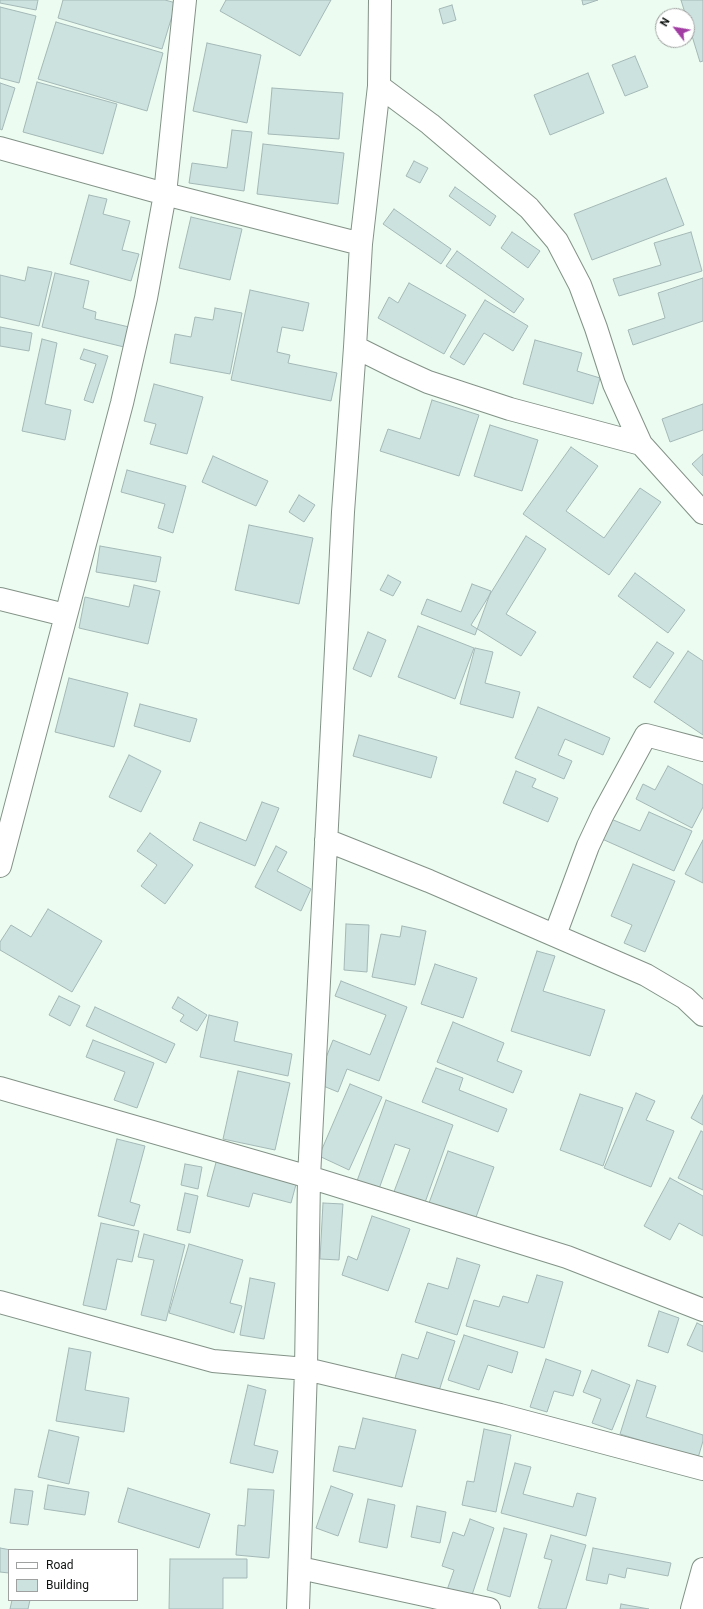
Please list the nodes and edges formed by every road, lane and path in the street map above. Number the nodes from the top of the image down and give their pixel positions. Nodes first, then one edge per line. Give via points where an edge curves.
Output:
1 (185, 0) edge
2 (380, 0) edge
3 (379, 86) junction
4 (0, 148) edge
5 (165, 194) junction
6 (361, 244) junction
7 (355, 347) junction
8 (641, 444) junction
9 (703, 512) edge
10 (0, 599) edge
11 (66, 615) junction
12 (703, 750) edge
13 (326, 840) junction
14 (0, 866) edge
15 (555, 934) junction
16 (703, 1015) edge
17 (0, 1088) edge
18 (310, 1177) junction
19 (0, 1302) edge
20 (703, 1310) edge
21 (306, 1369) junction
22 (703, 1469) edge
23 (300, 1568) junction
24 (703, 1569) edge
25 (298, 1609) edge
26 (489, 1609) edge
27 (692, 1609) edge

1 - 5 street
2 - 3 street
3 - 6 street
3 - 8 street via 430,124 529,208 557,241 580,284 614,384
4 - 5 street
5 - 6 street
5 - 11 street via 146,298 122,403
6 - 7 street
7 - 8 street via 436,384 510,409
7 - 13 street via 343,512
8 - 9 street
10 - 11 street
11 - 14 street
12 - 15 street via 646,735 591,839
13 - 15 street
13 - 18 street
15 - 16 street via 646,975 685,998
17 - 18 street
18 - 20 street via 567,1257
18 - 21 street
19 - 21 street via 213,1361
21 - 22 street via 500,1415
21 - 23 street
23 - 25 street
23 - 26 street
24 - 27 street

